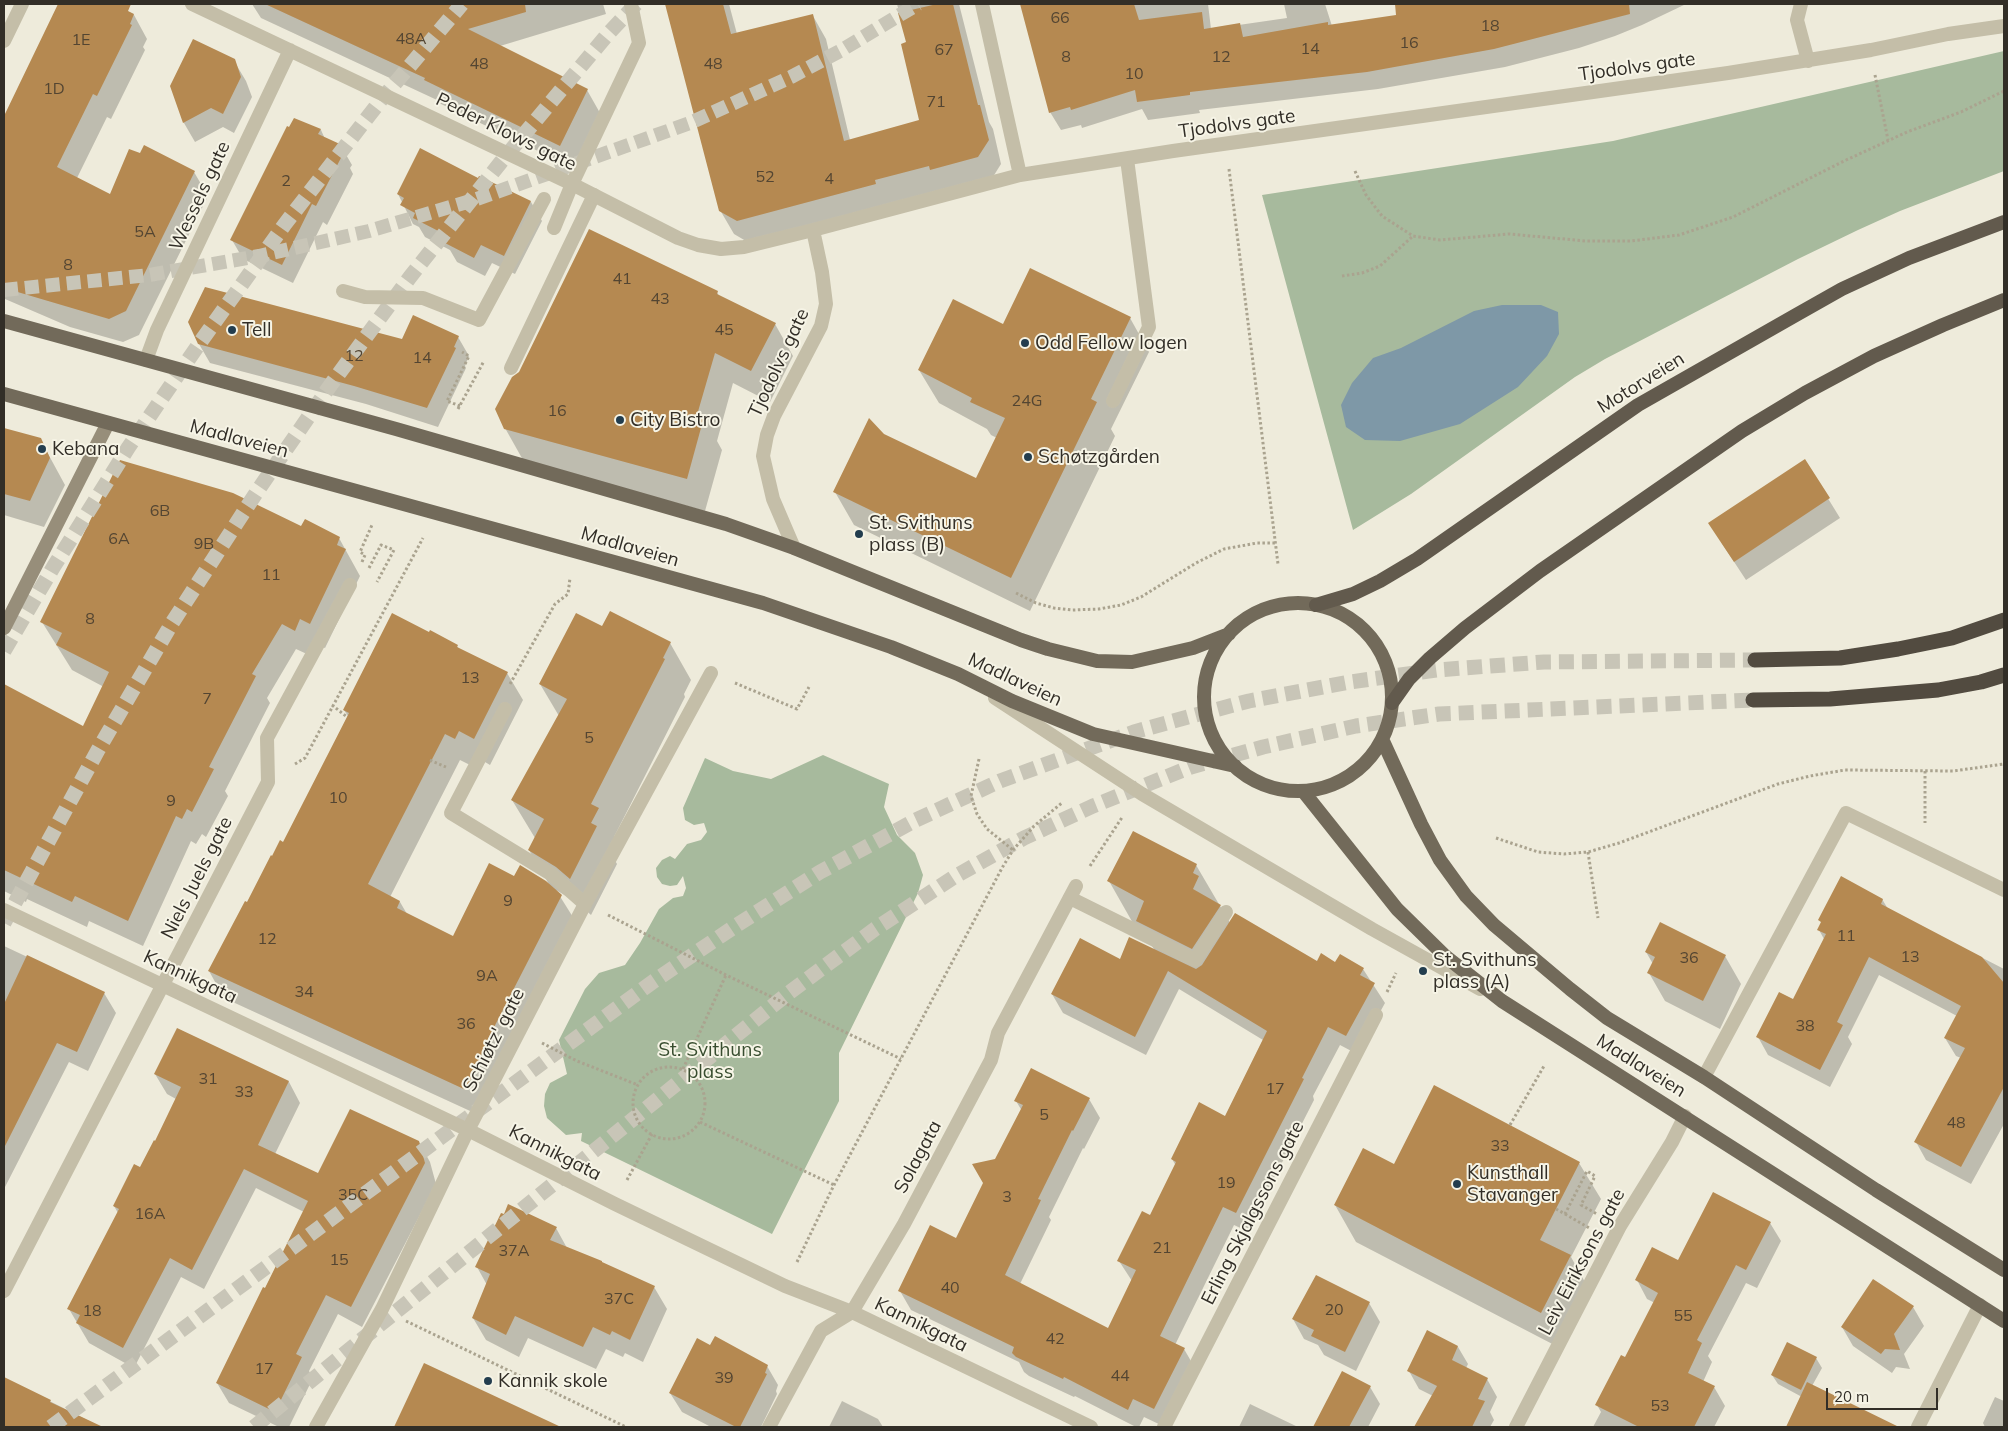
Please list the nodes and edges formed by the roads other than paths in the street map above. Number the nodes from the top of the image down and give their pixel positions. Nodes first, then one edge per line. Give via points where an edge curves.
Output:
1 (22, 4) edge
2 (192, 4) edge
3 (631, 4) edge
4 (982, 4) edge
5 (1801, 4) edge
6 (2004, 26) edge
7 (4, 41) edge
8 (290, 50) junction
9 (1808, 60) junction
10 (1127, 159) junction
11 (1020, 175) junction
12 (572, 184) junction
13 (594, 195) junction
14 (544, 199) dead end
15 (2004, 222) edge
16 (554, 228) dead end
17 (812, 230) junction
18 (342, 291) dead end
19 (2004, 300) edge
20 (4, 321) edge
21 (146, 360) junction
22 (512, 368) dead end
23 (4, 394) edge
24 (1113, 401) dead end
25 (108, 423) junction
26 (794, 548) junction
27 (350, 585) road end
28 (1316, 605) junction
29 (2004, 620) edge
30 (4, 628) edge
31 (1230, 634) junction
32 (1755, 660) tunnel mouth
33 (711, 673) road end
34 (958, 674) junction
35 (2004, 675) edge
36 (1753, 700) tunnel mouth
37 (1392, 703) junction
38 (505, 709) road end
39 (1382, 739) junction
40 (1235, 766) junction
41 (1303, 791) junction
42 (2004, 890) edge
43 (585, 904) junction
44 (4, 910) edge
45 (1226, 912) dead end
46 (163, 986) junction
47 (1502, 1001) junction
48 (1376, 1015) dead end
49 (1704, 1077) junction
50 (1685, 1116) junction
51 (468, 1130) junction
52 (2003, 1265) edge
53 (4, 1291) edge
54 (1980, 1305) junction
55 (852, 1312) junction
56 (2004, 1321) edge
57 (316, 1427) edge
58 (769, 1427) edge
59 (1091, 1427) edge
60 (1164, 1427) edge
61 (1516, 1427) edge
62 (1918, 1427) edge

1 - 7 street
2 - 8 street, Peder Klows gate
3 - 12 street via 639,43
4 - 11 street
5 - 9 street via 1797,20
6 - 9 street, Tjodolvs gate
8 - 12 street, Peder Klows gate
8 - 21 street, Wessels gate via 157,330
9 - 10 street, Tjodolvs gate
10 - 11 street, Tjodolvs gate
10 - 24 street via 1149,328
11 - 17 street, Tjodolvs gate
12 - 13 street, Peder Klows gate
12 - 16 street
13 - 17 street, Peder Klows gate via 678,238 721,249 744,247
13 - 22 street
14 - 18 street via 479,320 424,298 366,297
15 - 28 highway, Motorveien via 1909,258 1796,314 1638,405 1417,559 1353,594
17 - 26 street, Tjodolvs gate via 826,304 821,326 774,416 763,456 773,499
19 - 37 highway via 1874,356 1742,431 1540,571 1465,628 1409,679
20 - 21 main road, Madlaveien
21 - 26 main road, Madlaveien via 658,503
23 - 25 main road, Madlaveien
25 - 30 main road
25 - 34 main road, Madlaveien via 763,603
26 - 31 main road, Madlaveien via 1022,640 1098,661 1132,662 1162,656
27 - 46 street, Niels Juels gate via 267,738 268,782
28 - 31 main road via 1297,603 1260,612 1243,621
28 - 37 main road via 1351,620 1378,648 1391,684
29 - 32 highway via 1952,638 1898,650 1840,658
31 - 40 main road via 1210,665 1205,701 1213,737
33 - 43 street, Schiøtz' gate
34 - 40 main road, Madlaveien via 1012,701 1093,734
34 - 47 street via 1142,794
35 - 36 highway via 1928,690 1830,699
37 - 39 main road
38 - 43 street via 451,813 551,874
39 - 41 main road via 1366,762 1350,776 1331,785
39 - 49 main road, Madlaveien via 1440,860 1466,896 1494,925 1607,1018
40 - 41 main road via 1266,786
41 - 47 main road, Madlaveien via 1397,909 1445,956
42 - 49 street via 1846,813
43 - 51 street, Schiøtz' gate
44 - 46 street, Kannikgata
45 - 55 street, Solagata via 1194,960 1073,892 998,1033 987,1068 904,1224
46 - 51 street, Kannikgata
46 - 53 street, Niels Juels gate
47 - 50 main road, Madlaveien
48 - 60 street, Erling Skjalgssons gate
49 - 52 main road, Madlaveien via 1876,1190
50 - 54 main road, Madlaveien
50 - 61 street, Leiv Eiriksons gate via 1620,1226
51 - 55 street, Kannikgata via 785,1286
51 - 57 street, Schiøtz' gate via 382,1309
54 - 56 main road, Madlaveien
54 - 62 street
55 - 58 street, Solagata via 821,1331
55 - 59 street, Kannikgata

